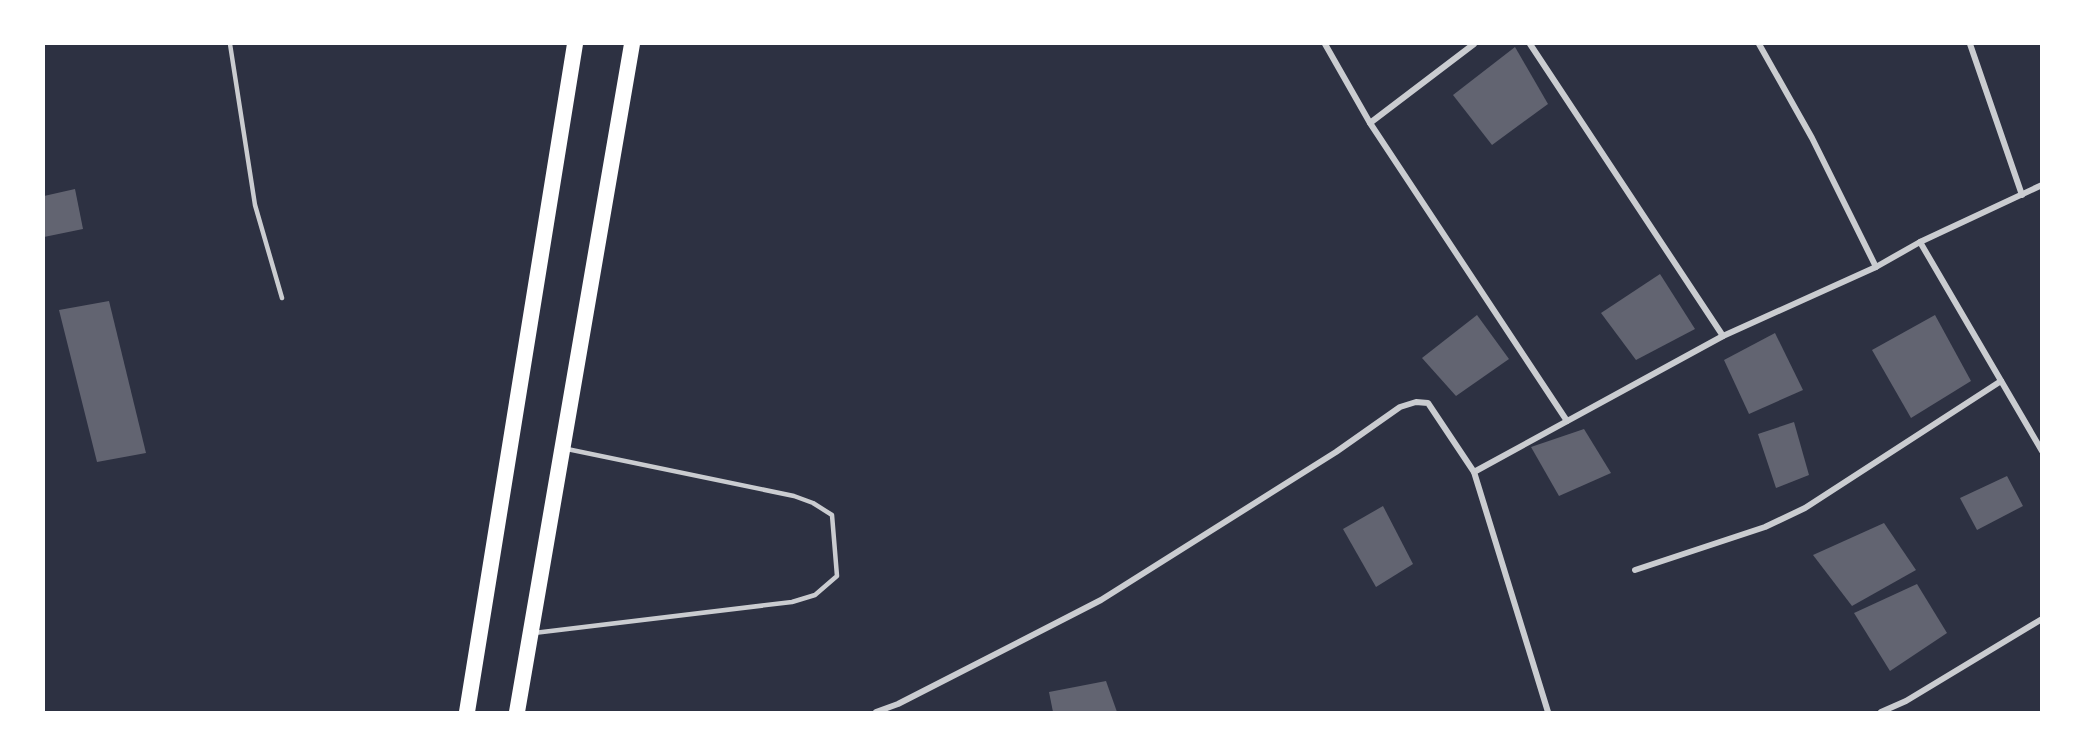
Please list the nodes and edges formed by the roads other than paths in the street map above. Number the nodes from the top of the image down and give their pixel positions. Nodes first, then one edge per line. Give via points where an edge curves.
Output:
1 (230, 44) edge
2 (575, 44) edge
3 (632, 44) edge
4 (1325, 44) edge
5 (1474, 44) edge
6 (1530, 44) edge
7 (1759, 44) edge
8 (1970, 44) edge
9 (1370, 123) junction
10 (2042, 185) edge
11 (2022, 195) junction
12 (1920, 242) junction
13 (1876, 267) junction
14 (282, 298) dead end
15 (1723, 336) junction
16 (2001, 381) junction
17 (1567, 421) junction
18 (562, 448) junction
19 (2042, 451) edge
20 (1474, 472) junction
21 (1635, 570) dead end
22 (2042, 618) edge
23 (531, 633) junction
24 (467, 712) edge
25 (518, 712) edge
26 (876, 712) edge
27 (1548, 712) edge
28 (1881, 712) edge

1 - 14 lane via 255,204
2 - 24 highway
3 - 18 highway
4 - 9 street
5 - 9 street
6 - 15 street
7 - 13 street via 1812,138
8 - 11 street
9 - 17 street
10 - 11 street
11 - 12 street
12 - 13 street
12 - 16 street
13 - 15 street
15 - 17 street
16 - 19 street
16 - 21 street via 1805,508 1765,527
17 - 20 street
18 - 23 highway
18 - 23 lane via 813,503 832,515 837,576 815,595 792,602
20 - 26 street via 1428,403 1400,407 1336,452 1101,600
20 - 27 street
22 - 28 street
23 - 25 highway

